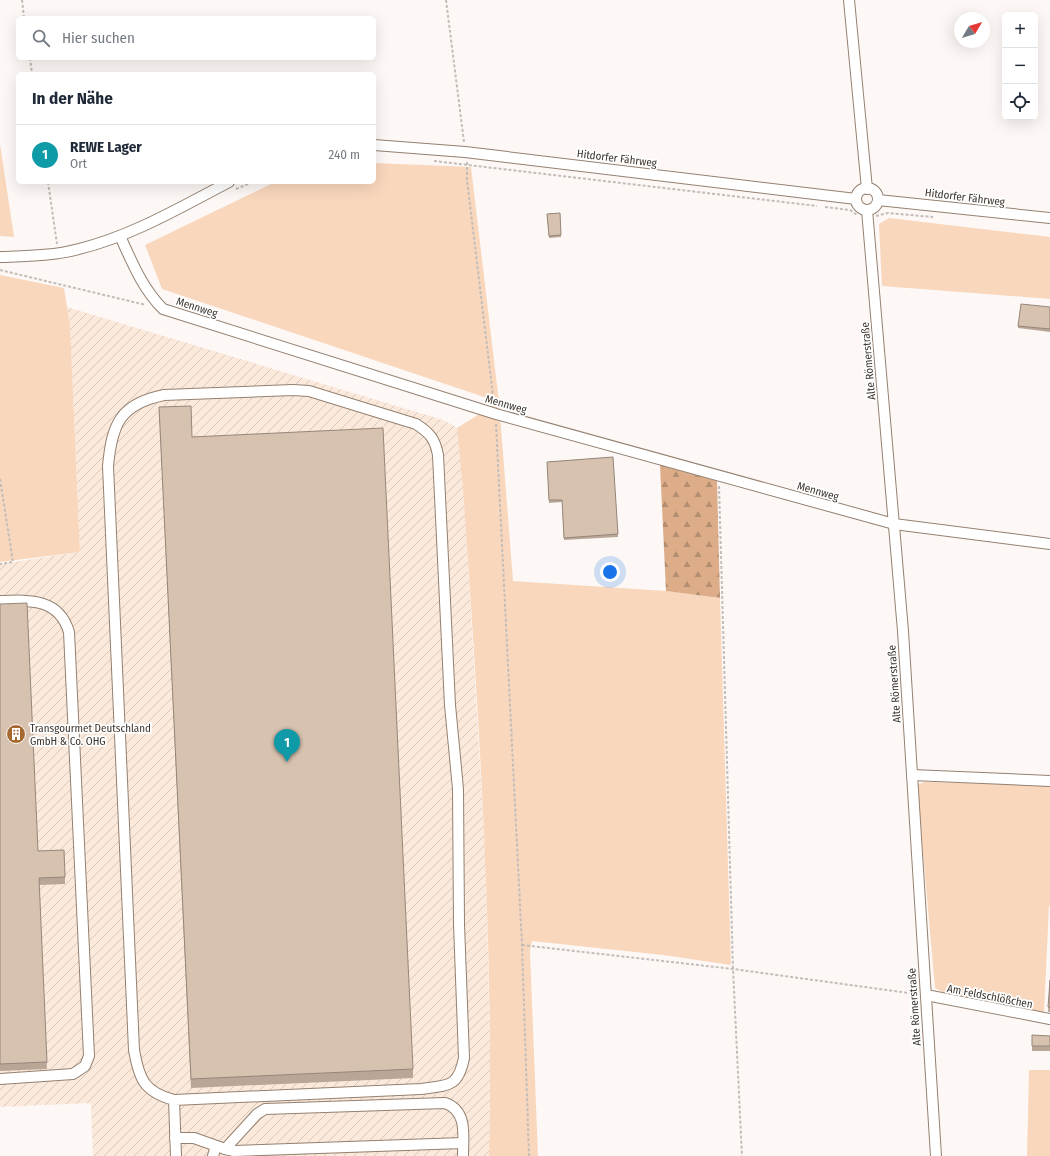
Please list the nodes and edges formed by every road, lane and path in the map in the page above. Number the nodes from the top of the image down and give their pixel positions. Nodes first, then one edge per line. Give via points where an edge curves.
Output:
1 (22, 0) edge
2 (446, 0) edge
3 (849, 0) edge
4 (24, 16) edge
5 (30, 60) edge
6 (32, 72) edge
7 (376, 145) edge
8 (465, 152) junction
9 (431, 161) dead end
10 (467, 165) junction
11 (48, 184) edge
12 (226, 184) edge
13 (866, 189) junction
14 (856, 198) junction
15 (878, 200) junction
16 (868, 214) junction
17 (1050, 218) edge
18 (120, 236) junction
19 (58, 253) junction
20 (0, 257) edge
21 (0, 270) edge
22 (163, 309) junction
23 (496, 414) junction
24 (718, 476) junction
25 (0, 479) edge
26 (894, 524) junction
27 (1050, 544) edge
28 (0, 564) edge
29 (0, 601) edge
30 (912, 775) junction
31 (1050, 781) edge
32 (522, 945) junction
33 (733, 969) junction
34 (926, 995) junction
35 (1050, 1019) edge
36 (0, 1079) edge
37 (174, 1100) junction
38 (175, 1138) junction
39 (463, 1143) junction
40 (220, 1147) junction
41 (176, 1156) edge
42 (213, 1156) edge
43 (463, 1156) edge
44 (529, 1156) edge
45 (742, 1156) edge
46 (936, 1156) edge

1 - 4 path
2 - 8 path
3 - 13 street
5 - 6 path
7 - 8 street, Hitdorfer Fährweg
8 - 10 path
8 - 14 street, Hitdorfer Fährweg
9 - 10 path
10 - 16 path via 850,210 860,217
10 - 23 path
11 - 19 path
12 - 18 street
13 - 14 street via 860,191
13 - 15 street via 875,192
14 - 16 street via 860,207
15 - 16 street
15 - 17 street, Hitdorfer Fährweg
16 - 26 street, Alte Römerstraße
18 - 19 street
18 - 22 street, Mennweg via 138,277 153,300
19 - 20 street
21 - 22 path
22 - 23 street, Mennweg
23 - 24 street, Mennweg
23 - 32 path
24 - 26 street, Mennweg
24 - 33 path
25 - 28 path via 13,562
26 - 27 street, Mennweg
26 - 30 street, Alte Römerstraße
29 - 36 street via 29,600 45,604 62,616 69,632 89,1056 85,1066 73,1074
30 - 31 street
30 - 34 street, Alte Römerstraße
32 - 33 path
32 - 44 path
33 - 34 path
33 - 45 path
34 - 35 street, Am Feldschlößchen
34 - 46 street, Alte Römerstraße
37 - 37 street via 421,1089 440,1086 458,1079 464,1058 459,924 458,789 450,705 438,455 435,441 416,424 309,391 164,395 149,398 129,408 120,418 114,428 110,444 108,466 134,1050 137,1071 142,1082 155,1093
37 - 38 street
38 - 40 street via 194,1138
38 - 41 street
39 - 40 street via 234,1151
39 - 40 street via 461,1116 457,1110 445,1103 265,1109
39 - 43 street
40 - 42 street

